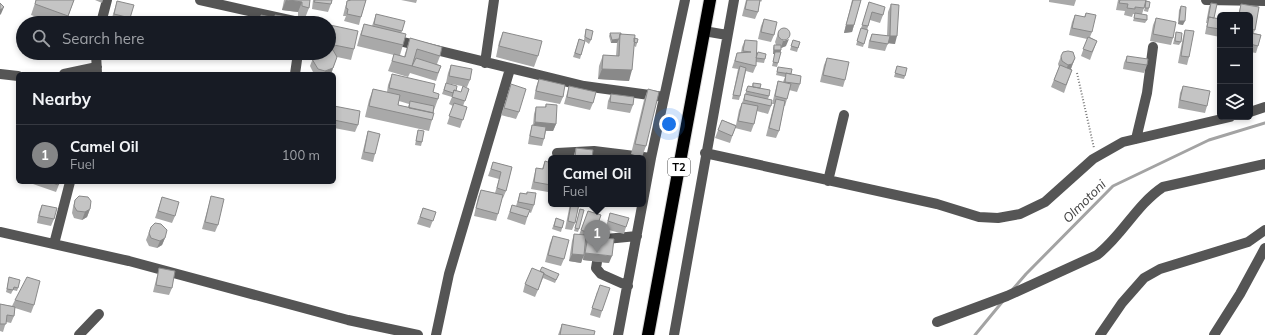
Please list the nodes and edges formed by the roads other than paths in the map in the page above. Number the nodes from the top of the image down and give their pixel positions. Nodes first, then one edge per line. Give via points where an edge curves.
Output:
1 (108, 0) edge
2 (200, 0) edge
3 (494, 0) edge
4 (685, 0) edge
5 (710, 0) edge
6 (734, 0) edge
7 (1206, 0) edge
8 (1265, 1) edge
9 (103, 16) edge
10 (272, 16) edge
11 (704, 31) junction
12 (727, 35) junction
13 (378, 36) edge
14 (1153, 47) dead end
15 (96, 60) edge
16 (297, 60) edge
17 (485, 62) junction
18 (510, 69) junction
19 (97, 71) edge
20 (86, 72) edge
21 (295, 72) edge
22 (0, 74) edge
23 (16, 76) edge
24 (664, 97) junction
25 (1265, 107) edge
26 (1253, 111) edge
27 (844, 115) dead end
28 (1217, 120) edge
29 (1136, 139) junction
30 (557, 153) dead end
31 (706, 153) junction
32 (627, 155) edge
33 (646, 157) edge
34 (652, 158) junction
35 (1265, 164) edge
36 (828, 181) junction
37 (69, 184) edge
38 (646, 189) edge
39 (643, 207) edge
40 (1265, 230) edge
41 (0, 232) edge
42 (637, 236) junction
43 (54, 244) junction
44 (600, 245) edge
45 (1265, 248) edge
46 (597, 262) dead end
47 (628, 286) junction
48 (99, 314) dead end
49 (937, 322) dead end
50 (79, 335) edge
51 (418, 335) edge
52 (436, 335) edge
53 (618, 335) edge
54 (648, 335) edge
55 (674, 335) edge
56 (1100, 335) edge
57 (1214, 335) edge

1 - 9 street
2 - 10 street
3 - 17 street
4 - 24 street
5 - 11 highway, T2
6 - 12 street
7 - 8 street
11 - 12 street
11 - 54 highway, T2
12 - 31 street
13 - 17 street
14 - 29 street via 1147,93
15 - 19 street
16 - 21 street
17 - 18 street
18 - 24 street via 584,86
18 - 52 street via 449,274
19 - 20 street
22 - 23 street
24 - 34 street
25 - 26 street
27 - 36 street
28 - 29 street
29 - 36 street via 1123,142 1096,157 1045,202 1020,214 998,218 979,217 937,204
30 - 32 street via 594,151
31 - 36 street
31 - 55 street
33 - 34 street
34 - 38 street
35 - 49 street via 1163,187 1152,195 1097,255 1007,296
37 - 43 street
39 - 42 street
40 - 56 street via 1248,242 1160,269 1144,278 1122,303
41 - 43 street
42 - 44 street via 606,239
42 - 47 street
43 - 51 street via 129,261 348,320
45 - 57 street
46 - 47 street via 596,268 601,274
47 - 53 street
48 - 50 street

